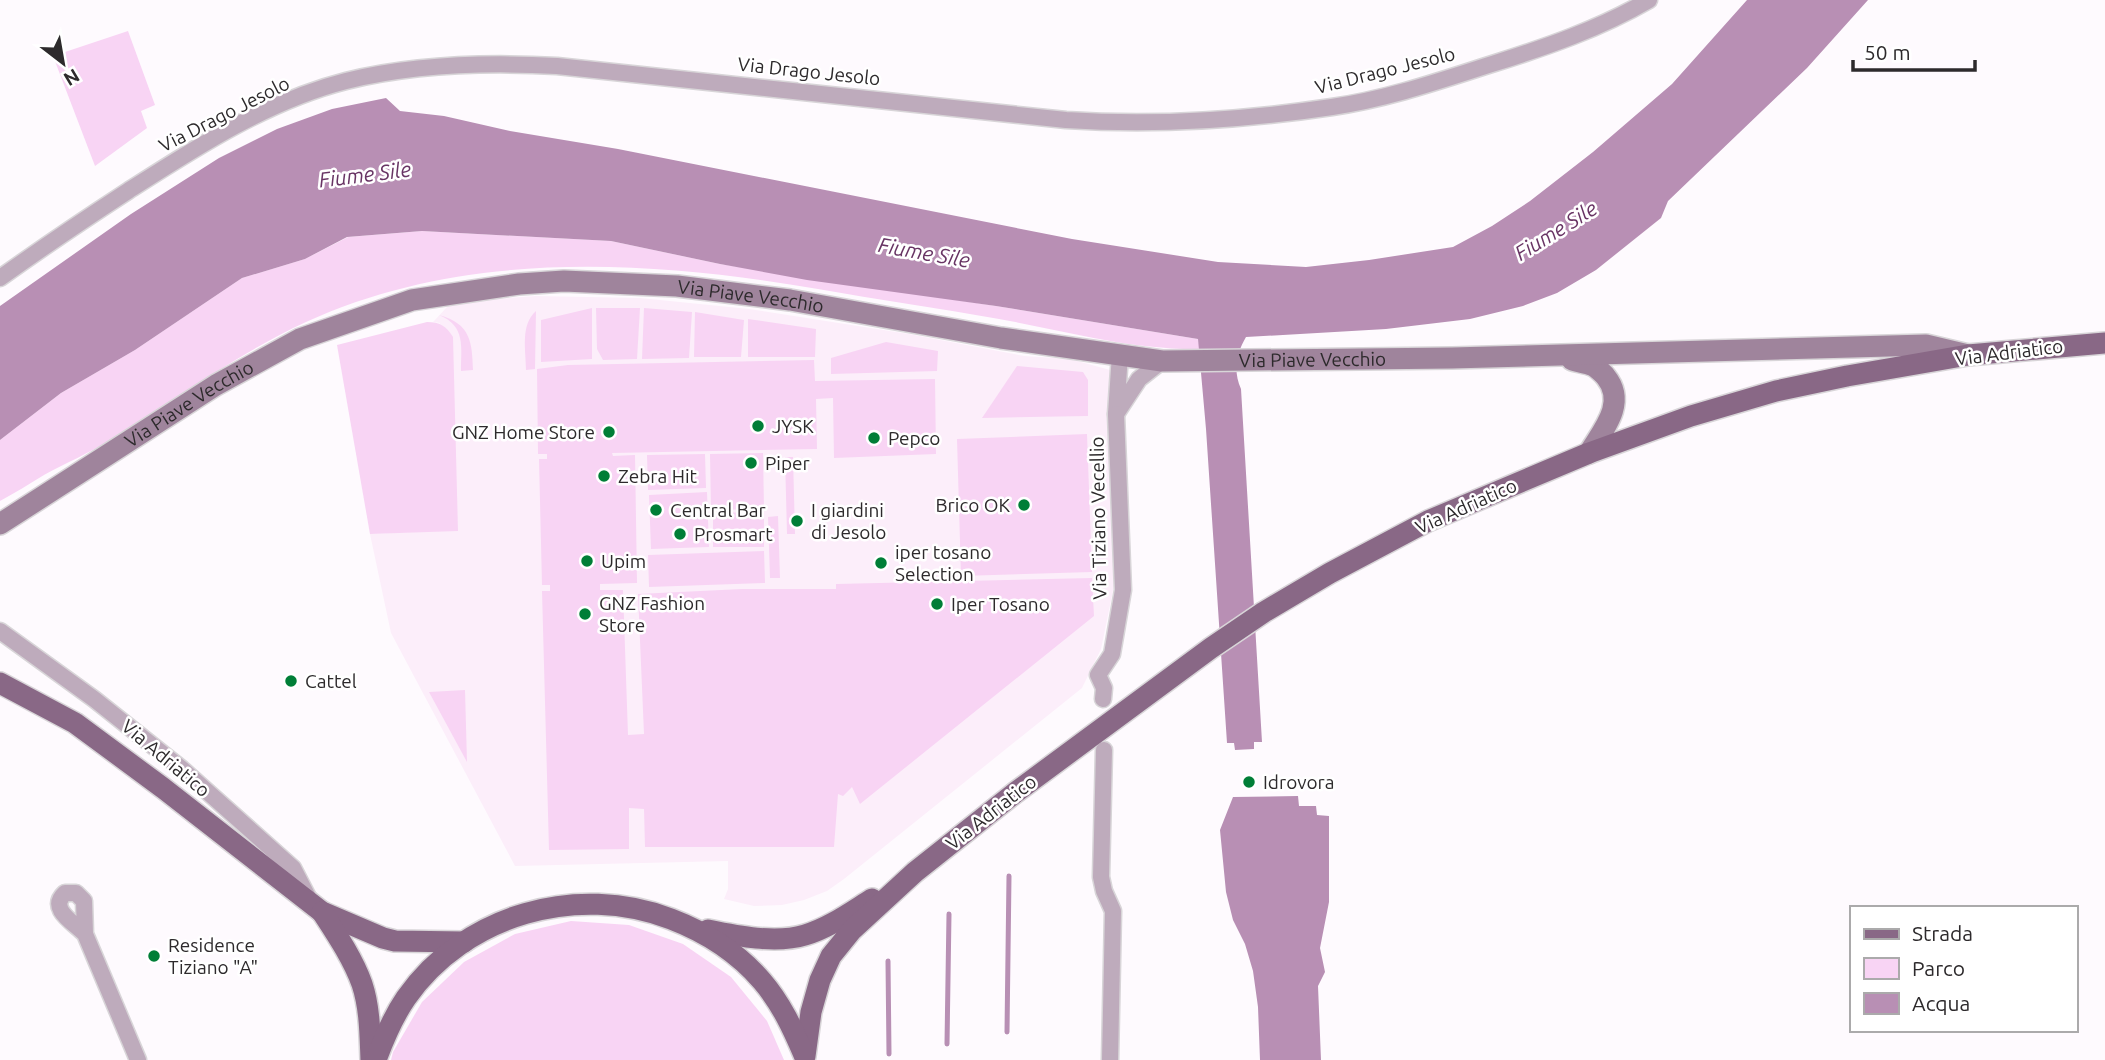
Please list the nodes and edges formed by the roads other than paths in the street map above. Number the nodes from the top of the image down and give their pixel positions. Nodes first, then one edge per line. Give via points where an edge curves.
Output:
1 (1649, 0) edge
2 (0, 278) edge
3 (2105, 342) edge
4 (1120, 354) junction
5 (1556, 355) junction
6 (1968, 355) junction
7 (1162, 361) junction
8 (1116, 414) junction
9 (1589, 453) junction
10 (0, 524) edge
11 (0, 631) edge
12 (0, 683) edge
13 (1103, 699) dead end
14 (1104, 750) dead end
15 (915, 872) junction
16 (317, 908) junction
17 (693, 927) junction
18 (85, 933) dead end
19 (464, 942) junction
20 (805, 1058) edge
21 (138, 1060) edge
22 (373, 1060) edge
23 (1110, 1060) edge

1 - 2 street, Via Drago Jesolo via 1555,44 1430,84 1333,107 1206,119 1066,120 510,63 391,72 302,96 227,131
3 - 6 main road, Via Adriatico
4 - 7 street, Via Piave Vecchio
4 - 8 street, Via Tiziano Vecellio
4 - 10 street, Via Piave Vecchio via 677,286 564,281 494,286 412,300 300,338 216,385
5 - 6 street, Via Piave Vecchio via 1926,345
5 - 7 street, Via Piave Vecchio
5 - 9 street, Via Piave Vecchio via 1594,366 1612,385 1614,408
6 - 9 main road, Via Adriatico via 1776,391
7 - 8 street, Via Tiziano Vecellio via 1139,379
8 - 13 street, Via Tiziano Vecellio via 1123,590 1112,654 1098,674
9 - 15 main road, Via Adriatico via 1428,521 1264,612 1016,792
11 - 16 street, Via Adriatico via 94,699 202,787 293,868
12 - 16 main road, Via Adriatico via 75,723
14 - 23 street via 1101,877 1113,911
15 - 17 main road, Via Adriatico via 802,936 745,938
15 - 20 main road, Via Adriatico via 852,930 831,956 811,1012
16 - 19 main road, Via Adriatico via 395,941
16 - 22 main road, Via Adriatico via 362,986
17 - 19 main road via 648,910 601,903 553,906 506,919
17 - 20 main road via 730,950 762,981 787,1016
18 - 21 street
19 - 22 main road via 433,967 407,997

